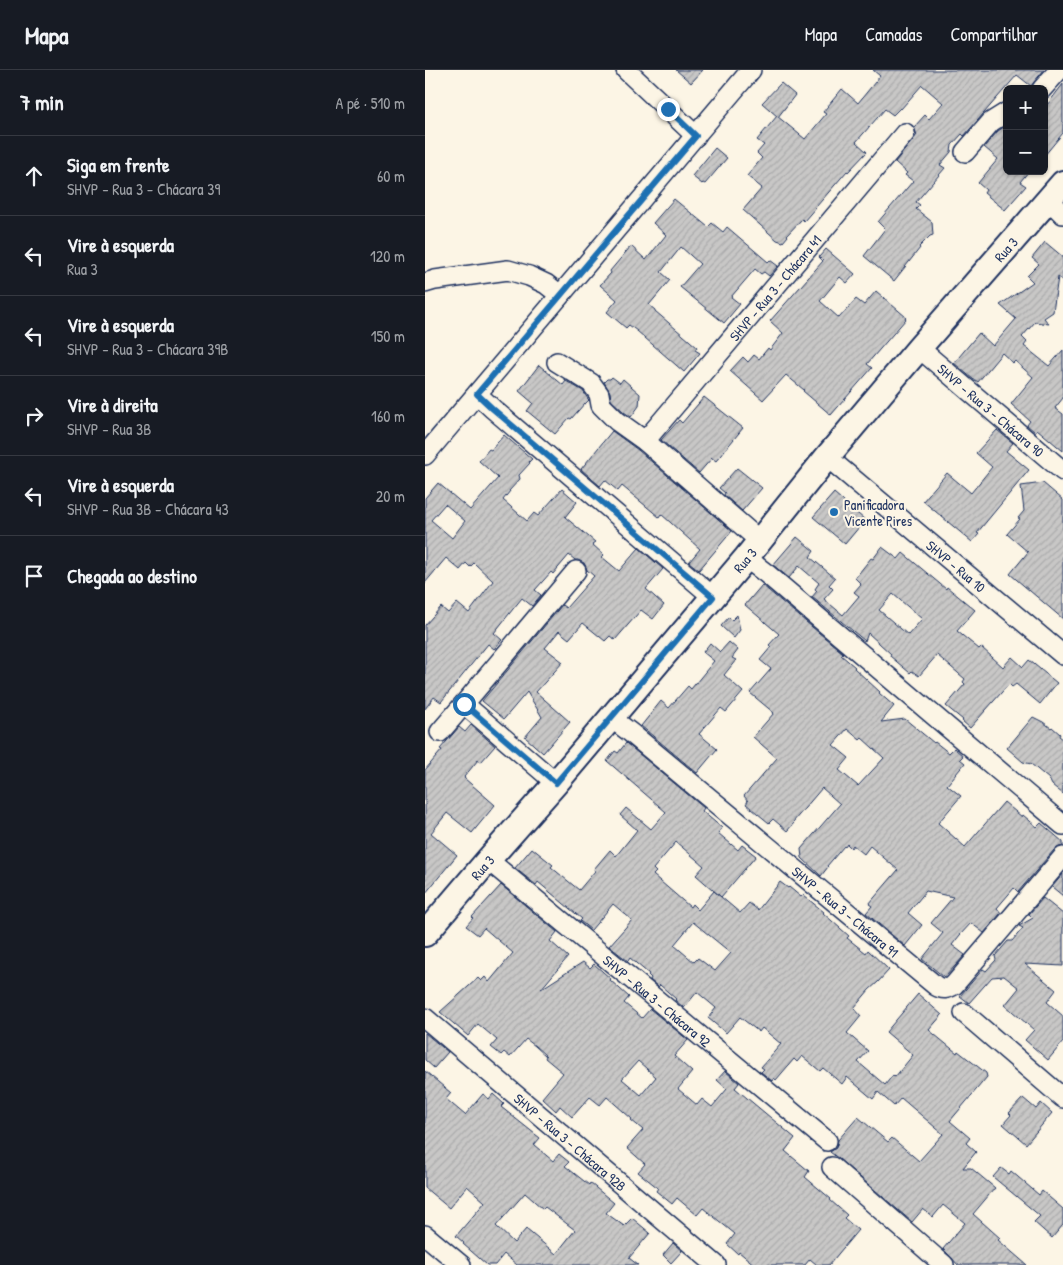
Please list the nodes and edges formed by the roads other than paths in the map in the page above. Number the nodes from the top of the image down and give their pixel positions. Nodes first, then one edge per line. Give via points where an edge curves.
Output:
1 (626, 70) edge
2 (751, 70) edge
3 (1059, 70) edge
4 (1046, 85) edge
5 (1003, 114) edge
6 (905, 133) dead end
7 (696, 136) junction
8 (965, 152) dead end
9 (1058, 199) edge
10 (425, 283) edge
11 (560, 295) junction
12 (919, 348) junction
13 (557, 362) dead end
14 (477, 394) junction
15 (645, 441) junction
16 (425, 455) edge
17 (827, 458) junction
18 (1063, 471) edge
19 (753, 549) junction
20 (576, 571) dead end
21 (713, 597) junction
22 (1063, 655) edge
23 (464, 704) junction
24 (611, 718) junction
25 (440, 732) dead end
26 (556, 783) junction
27 (1063, 825) edge
28 (1063, 858) edge
29 (488, 860) junction
30 (425, 934) edge
31 (964, 1012) dead end
32 (425, 1018) edge
33 (1063, 1098) edge
34 (827, 1142) dead end
35 (832, 1167) dead end
36 (425, 1234) edge
37 (461, 1265) edge
38 (716, 1265) edge
39 (944, 1265) edge

1 - 7 street
2 - 7 street
3 - 4 street
5 - 8 street via 991,122
6 - 15 street, SHVP - Rua 3 - Chácara 41
7 - 11 street
9 - 12 main road, Rua 3
10 - 11 street via 508,270 546,284
11 - 14 street
12 - 17 main road, Rua 3
12 - 18 street, SHVP - Rua 3 - Chácara 90
13 - 15 street via 591,383 605,410
14 - 16 street
14 - 21 street
15 - 19 street
17 - 19 main road, Rua 3
17 - 22 street, SHVP - Rua 10
19 - 21 main road, Rua 3
19 - 27 street via 767,574
20 - 23 street
21 - 24 main road, Rua 3
23 - 25 street
23 - 26 street
24 - 26 main road, Rua 3
24 - 28 street, SHVP - Rua 3 - Chácara 91 via 943,989 955,986
26 - 29 main road, Rua 3
29 - 30 main road, Rua 3
29 - 34 street, SHVP - Rua 3 - Chácara 92
31 - 33 street
32 - 38 street, SHVP - Rua 3 - Chácara 92B
35 - 39 street
36 - 37 street

